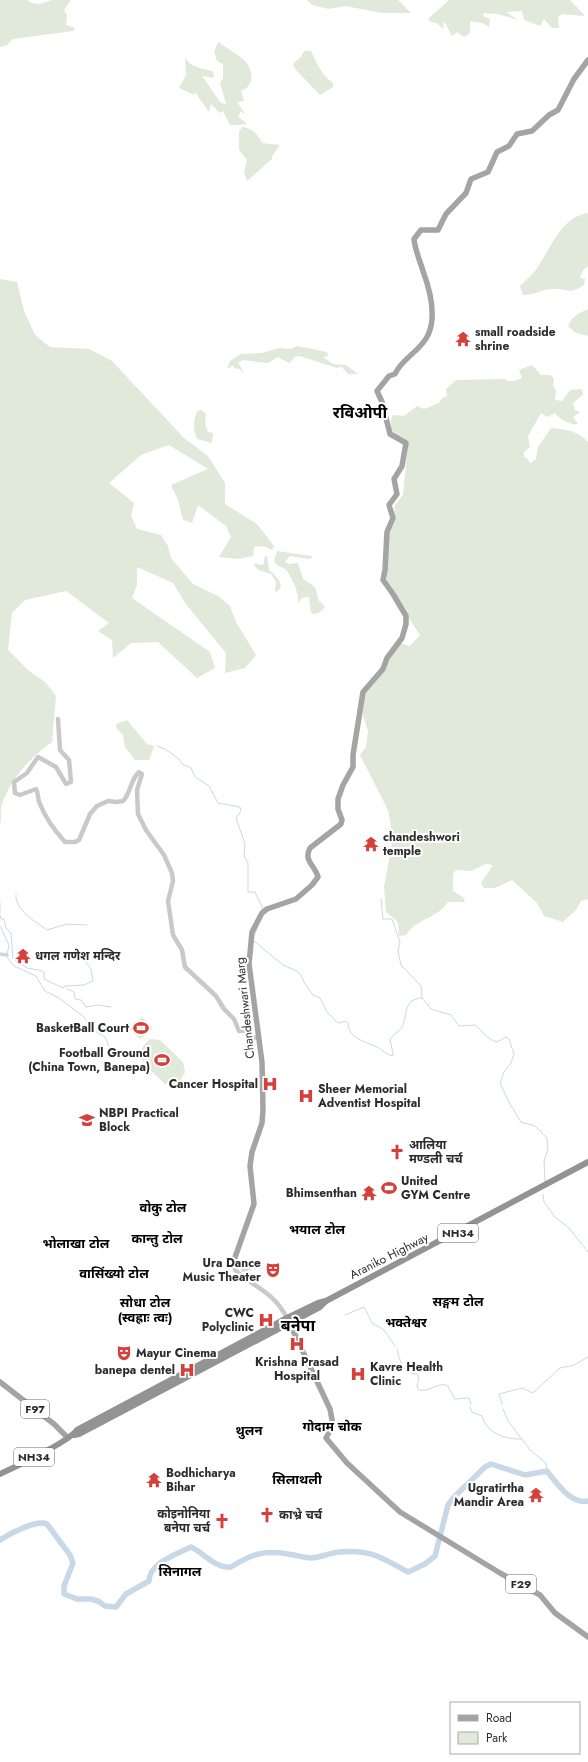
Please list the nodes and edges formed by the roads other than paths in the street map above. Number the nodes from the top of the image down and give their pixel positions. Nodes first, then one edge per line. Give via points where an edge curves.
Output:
1 (588, 60) edge
2 (58, 719) dead end
3 (259, 1038) junction
4 (588, 1162) edge
5 (233, 1263) joint
6 (289, 1321) junction
7 (0, 1382) edge
8 (68, 1438) junction
9 (0, 1474) edge
10 (588, 1637) edge

1 - 3 main road, Chandeshwari Marg via 574,79 558,110 532,131 517,134 509,146 497,152 488,172 469,181 466,194 446,214 438,230 423,229 416,235 414,241 430,300 432,319 429,334 411,357 398,366 395,374 388,376 377,391 390,434 406,443 402,466 394,479 397,494 389,506 393,518 387,532 383,580 407,621 402,638 387,658 383,669 364,690 353,767 338,799 341,824 308,852 307,859 318,877 296,899 265,910 252,932 249,964
2 - 3 street via 60,750 69,760 71,782 66,784 58,770 40,757 27,773 15,781 15,793 19,795 38,790 39,804 51,824 65,842 75,842 79,840 94,809 104,802 123,801 138,772 142,774 137,790 138,814 172,873 173,881 168,901 172,932 182,950 184,964 216,996 224,1009 234,1018 239,1031 247,1030 251,1037
3 - 5 main road, Chandeshwari Marg via 263,1109 262,1123 250,1166 254,1204
4 - 6 highway, Araniko Highway / NH34 via 326,1301 320,1307
5 - 6 street, Chandeshwari Marg via 240,1275 276,1300
6 - 8 highway, Araniko Highway / NH34 via 77,1430
6 - 10 main road, F29 via 330,1409 333,1424 326,1438 347,1463 394,1508 540,1595 555,1613
7 - 8 main road, F97
8 - 9 highway, Araniko Highway / NH34

